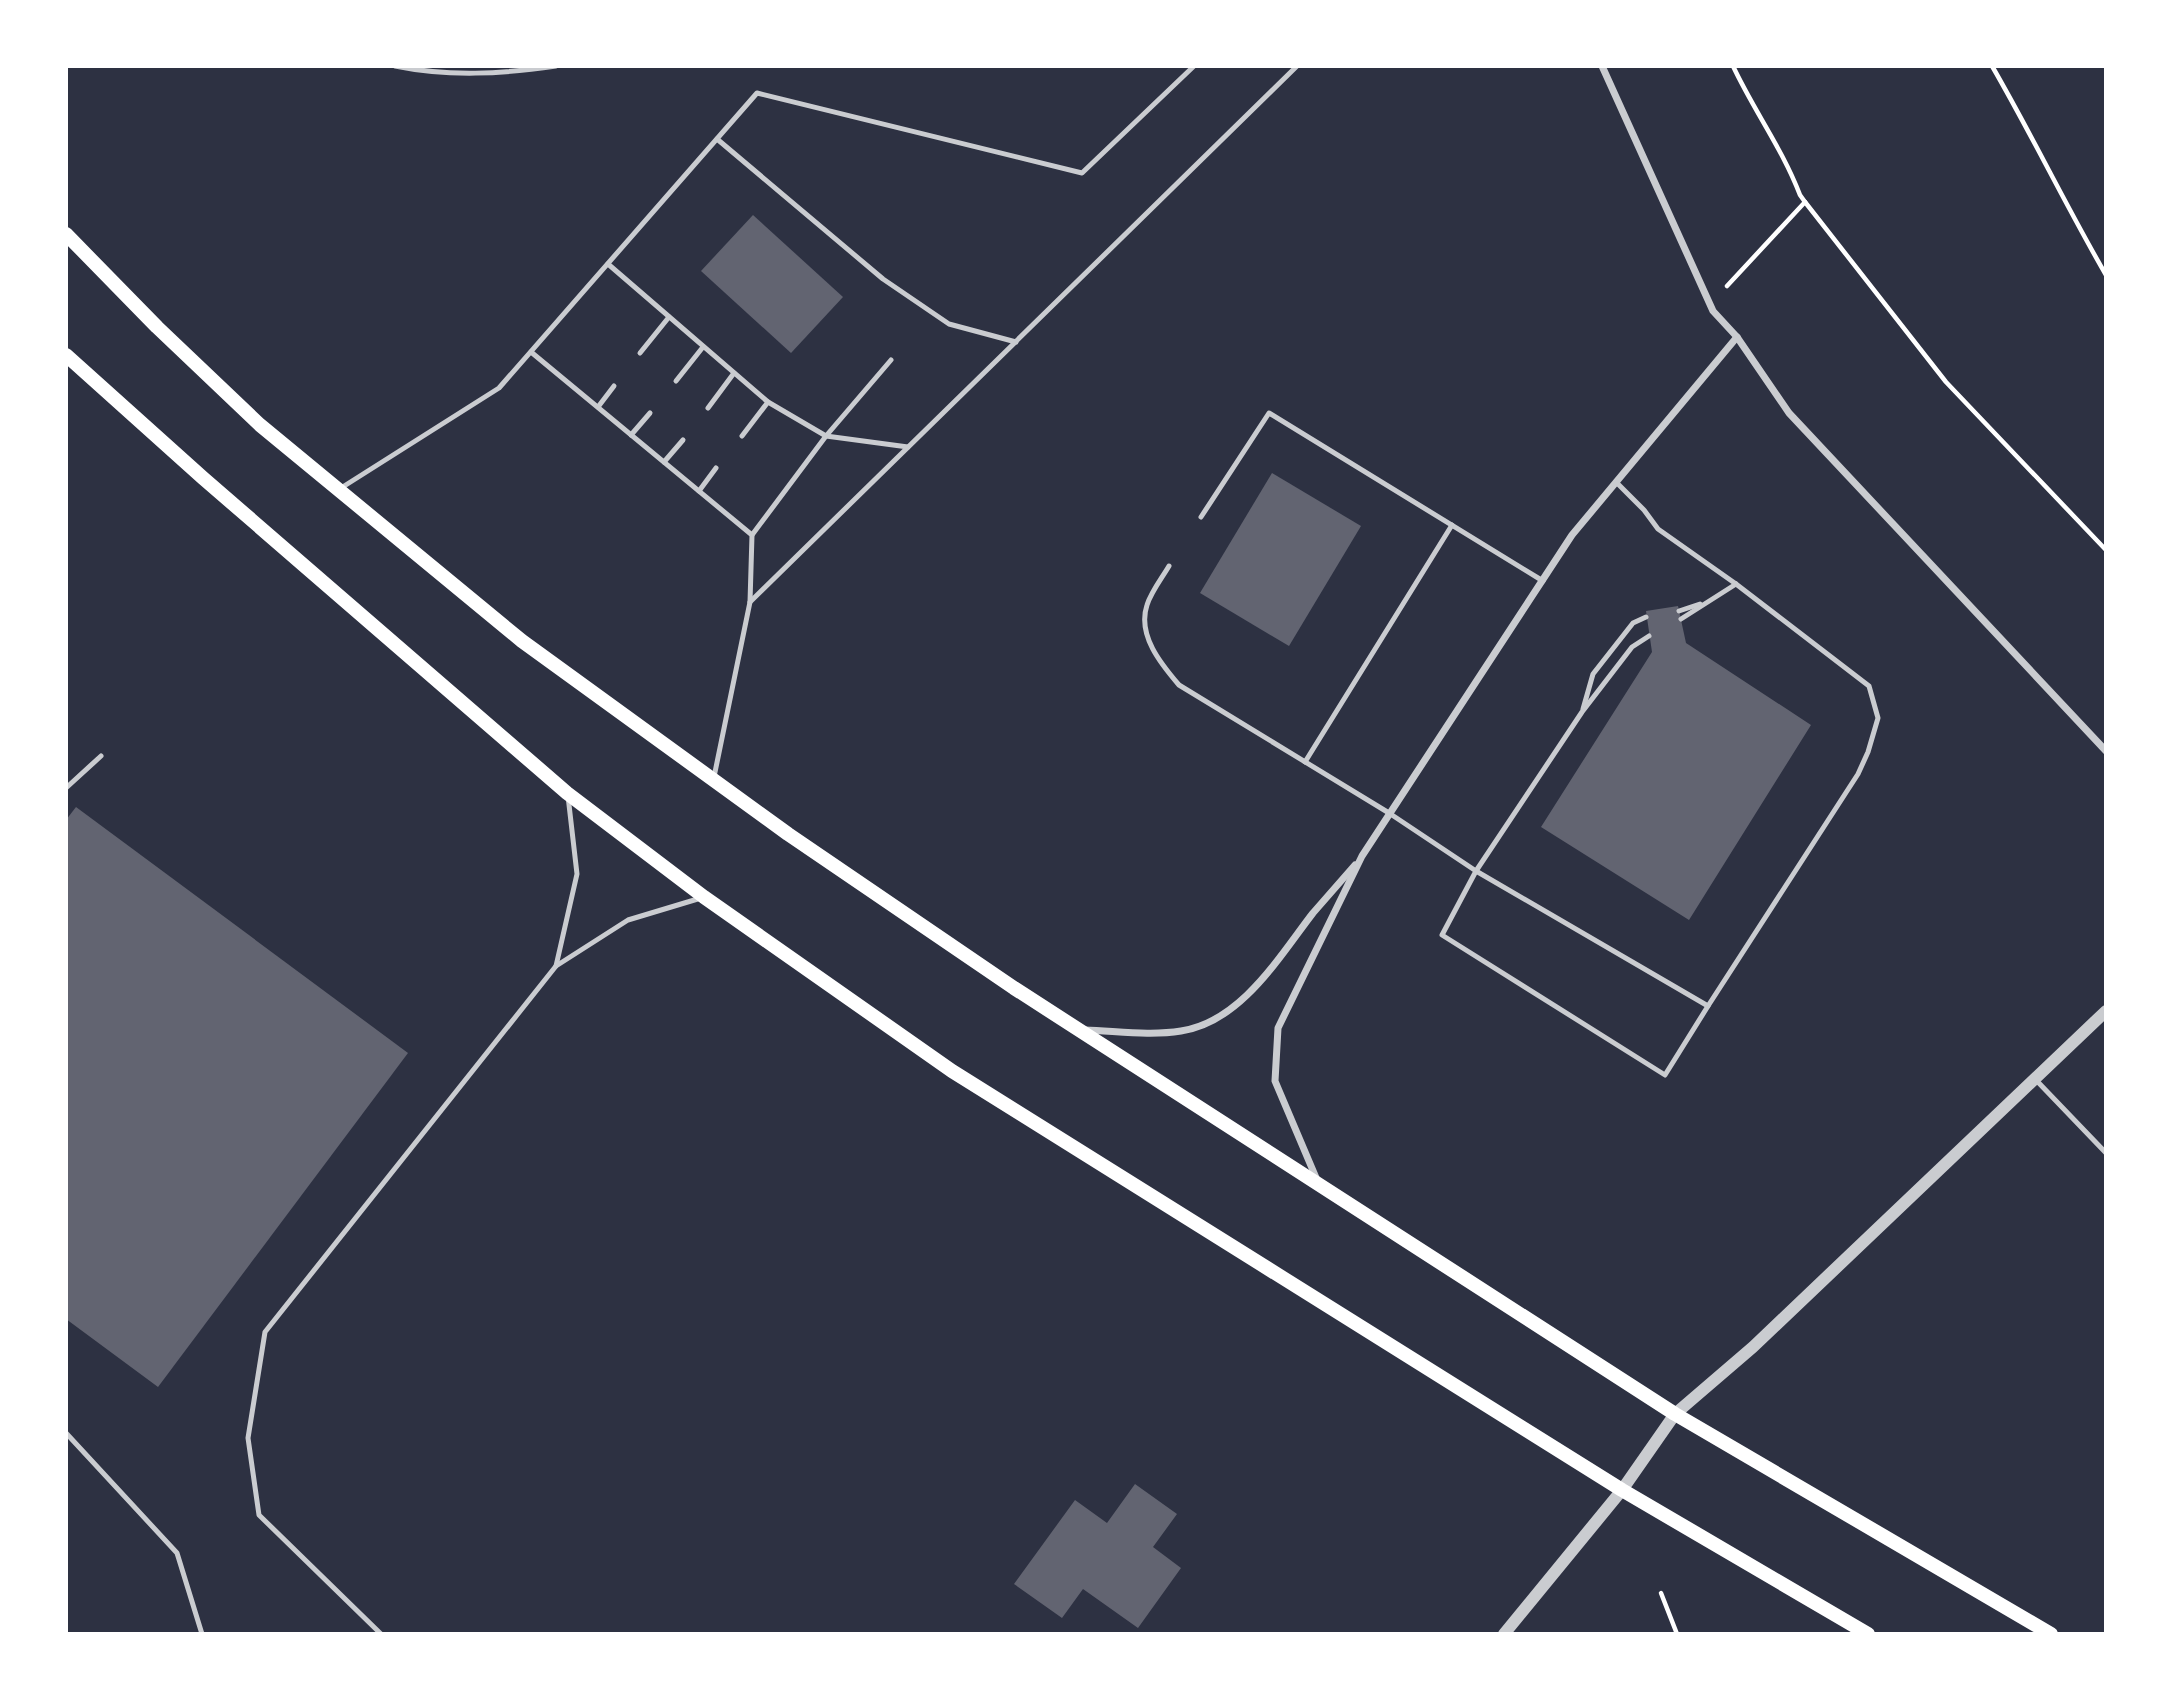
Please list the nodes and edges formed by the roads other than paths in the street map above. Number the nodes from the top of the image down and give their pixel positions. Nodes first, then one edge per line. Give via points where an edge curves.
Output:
1 (395, 66) edge
2 (556, 66) edge
3 (1194, 66) edge
4 (1297, 66) edge
5 (1602, 66) edge
6 (717, 139) junction
7 (66, 234) edge
8 (608, 264) junction
9 (669, 317) junction
10 (1737, 337) junction
11 (1016, 342) junction
12 (704, 346) junction
13 (531, 352) junction
14 (640, 353) dead end
15 (66, 355) edge
16 (891, 360) dead end
17 (734, 373) junction
18 (676, 381) dead end
19 (614, 386) dead end
20 (768, 402) junction
21 (598, 407) junction
22 (708, 408) dead end
23 (650, 413) dead end
24 (631, 435) junction
25 (741, 436) dead end
26 (826, 436) junction
27 (683, 440) dead end
28 (908, 447) junction
29 (664, 462) junction
30 (716, 468) dead end
31 (1616, 482) junction
32 (338, 490) junction
33 (699, 491) junction
34 (1201, 517) dead end
35 (1452, 525) junction
36 (752, 535) junction
37 (1169, 566) dead end
38 (1543, 581) junction
39 (1736, 584) junction
40 (1709, 600) junction
41 (750, 602) junction
42 (1679, 611) dead end
43 (1646, 617) dead end
44 (1681, 619) dead end
45 (1650, 636) dead end
46 (1582, 712) junction
47 (2105, 751) edge
48 (101, 756) dead end
49 (1306, 762) junction
50 (713, 780) junction
51 (66, 788) edge
52 (567, 793) junction
53 (1390, 813) junction
54 (1362, 856) junction
55 (1476, 871) junction
56 (704, 897) junction
57 (556, 966) junction
58 (1708, 1006) junction
59 (2105, 1011) edge
60 (1079, 1031) junction
61 (2034, 1079) junction
62 (2105, 1153) edge
63 (1318, 1184) junction
64 (1675, 1414) junction
65 (66, 1433) edge
66 (1622, 1490) junction
67 (202, 1633) edge
68 (381, 1633) edge
69 (1504, 1633) edge
70 (1868, 1633) edge
71 (2051, 1633) edge

1 - 2 lane via 424,72 503,74
3 - 6 lane via 1082,173 757,93
4 - 11 lane
5 - 10 street via 1713,311
6 - 8 lane
6 - 11 lane via 883,279 948,324
7 - 32 main road via 250,416
8 - 9 lane
8 - 13 lane
9 - 12 lane
9 - 14 lane
10 - 31 street
10 - 47 street via 1789,413
11 - 28 lane
12 - 17 lane
12 - 18 lane
13 - 21 lane
13 - 32 lane via 499,388
15 - 52 main road
16 - 26 lane
17 - 20 lane
17 - 22 lane
19 - 21 lane
20 - 25 lane
20 - 26 lane
21 - 24 lane
23 - 24 lane
24 - 29 lane
26 - 28 lane
26 - 36 lane
27 - 29 lane
28 - 41 lane
29 - 33 lane
30 - 33 lane
31 - 38 street via 1572,535
31 - 39 lane via 1658,529
32 - 50 main road via 522,641
33 - 36 lane
34 - 35 lane via 1269,413
35 - 38 lane
35 - 49 lane
36 - 41 lane
37 - 49 lane via 1147,605 1144,623 1160,662 1179,685
38 - 53 street
39 - 40 lane
39 - 58 lane via 1869,686 1878,718 1858,774
40 - 42 lane
40 - 44 lane
41 - 50 lane
43 - 46 lane via 1633,623 1593,674
45 - 46 lane via 1632,647
46 - 55 lane
48 - 51 lane
49 - 53 lane
50 - 60 main road
52 - 56 main road
52 - 57 lane via 577,874
53 - 54 street
53 - 55 lane
54 - 60 street via 1275,962 1221,1016 1180,1031
54 - 63 street via 1278,1028 1275,1081
55 - 58 lane
55 - 58 lane via 1442,935 1665,1074
56 - 57 lane via 628,920
56 - 66 main road via 952,1071
57 - 68 lane via 265,1332 248,1438 259,1515
59 - 61 street
60 - 63 main road
61 - 62 lane
61 - 64 street
63 - 64 main road
64 - 66 street
64 - 71 main road
65 - 67 lane via 177,1553
66 - 69 street
66 - 70 main road

